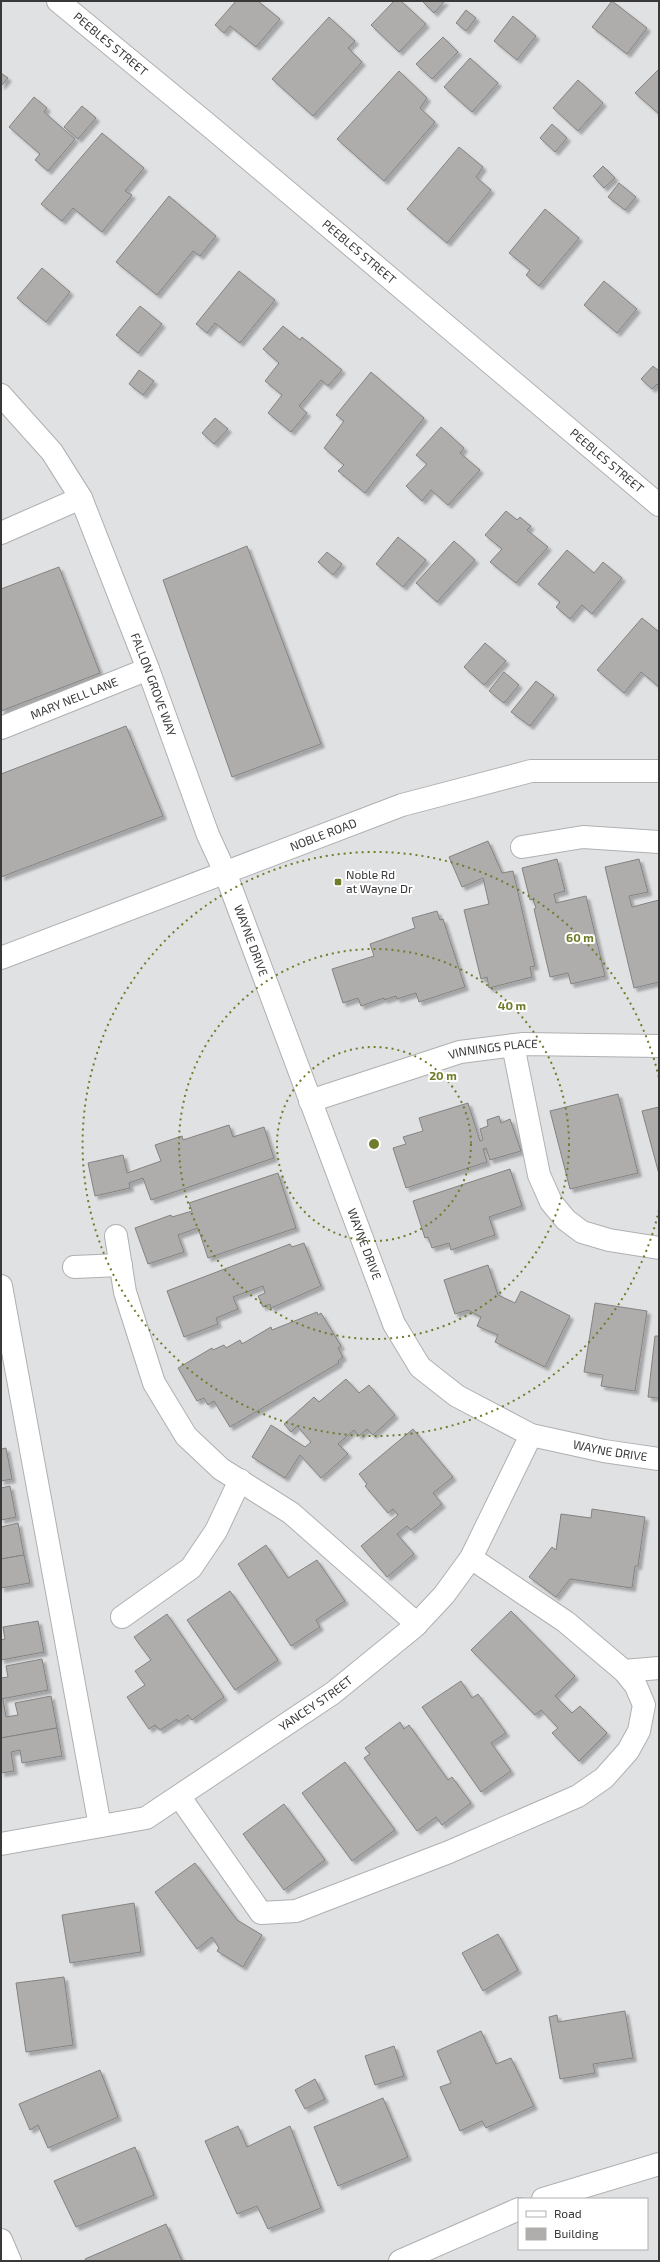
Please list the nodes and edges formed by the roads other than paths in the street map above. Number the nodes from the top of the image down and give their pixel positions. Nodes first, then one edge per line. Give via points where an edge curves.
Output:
1 (58, 1) edge
2 (1, 395) edge
3 (81, 498) junction
4 (659, 505) edge
5 (1, 533) edge
6 (148, 669) junction
7 (1, 728) edge
8 (659, 771) edge
9 (659, 842) edge
10 (522, 846) dead end
11 (225, 872) junction
12 (1, 958) edge
13 (513, 1045) junction
14 (659, 1046) edge
15 (310, 1100) junction
16 (116, 1236) dead end
17 (659, 1248) edge
18 (120, 1265) junction
19 (74, 1267) dead end
20 (1, 1286) edge
21 (531, 1435) junction
22 (659, 1458) edge
23 (240, 1480) junction
24 (471, 1558) junction
25 (122, 1617) dead end
26 (417, 1624) junction
27 (659, 1668) edge
28 (624, 1671) junction
29 (179, 1796) junction
30 (100, 1826) junction
31 (1, 1844) edge
32 (659, 2164) edge
33 (546, 2198) edge
34 (518, 2209) edge
35 (1, 2240) edge
36 (10, 2261) edge
37 (400, 2261) edge

1 - 4 street, PEEBLES STREET
2 - 3 street, FALLON GROVE WAY via 52,452
3 - 5 street
3 - 6 street, FALLON GROVE WAY
6 - 7 street, MARY NELL LANE
6 - 11 street, FALLON GROVE WAY via 208,835
8 - 11 street, NOBLE ROAD via 531,771 402,805
9 - 10 street via 583,837
11 - 12 street, NOBLE ROAD
11 - 15 street, WAYNE DRIVE
13 - 14 street, VINNINGS PLACE
13 - 15 street, VINNINGS PLACE via 460,1052
13 - 17 street via 539,1174 551,1202 566,1220 582,1232 609,1240
15 - 21 street, WAYNE DRIVE via 394,1324 420,1367 457,1396
16 - 18 street
18 - 19 street
18 - 23 street via 125,1292 154,1383 186,1436 221,1469
20 - 30 street
21 - 22 street, WAYNE DRIVE via 604,1451
21 - 24 street, YANCEY STREET
23 - 25 street via 216,1531 192,1568
23 - 26 street via 291,1513
24 - 26 street, YANCEY STREET via 444,1595
24 - 28 street via 566,1622
26 - 29 street, YANCEY STREET via 333,1693
27 - 28 street
28 - 29 street via 636,1686 644,1705 639,1731 628,1751 604,1778 578,1796 456,1849 296,1911 261,1913
29 - 30 street, YANCEY STREET via 146,1818
30 - 31 street, YANCEY STREET
32 - 33 street
34 - 37 street
35 - 36 street

